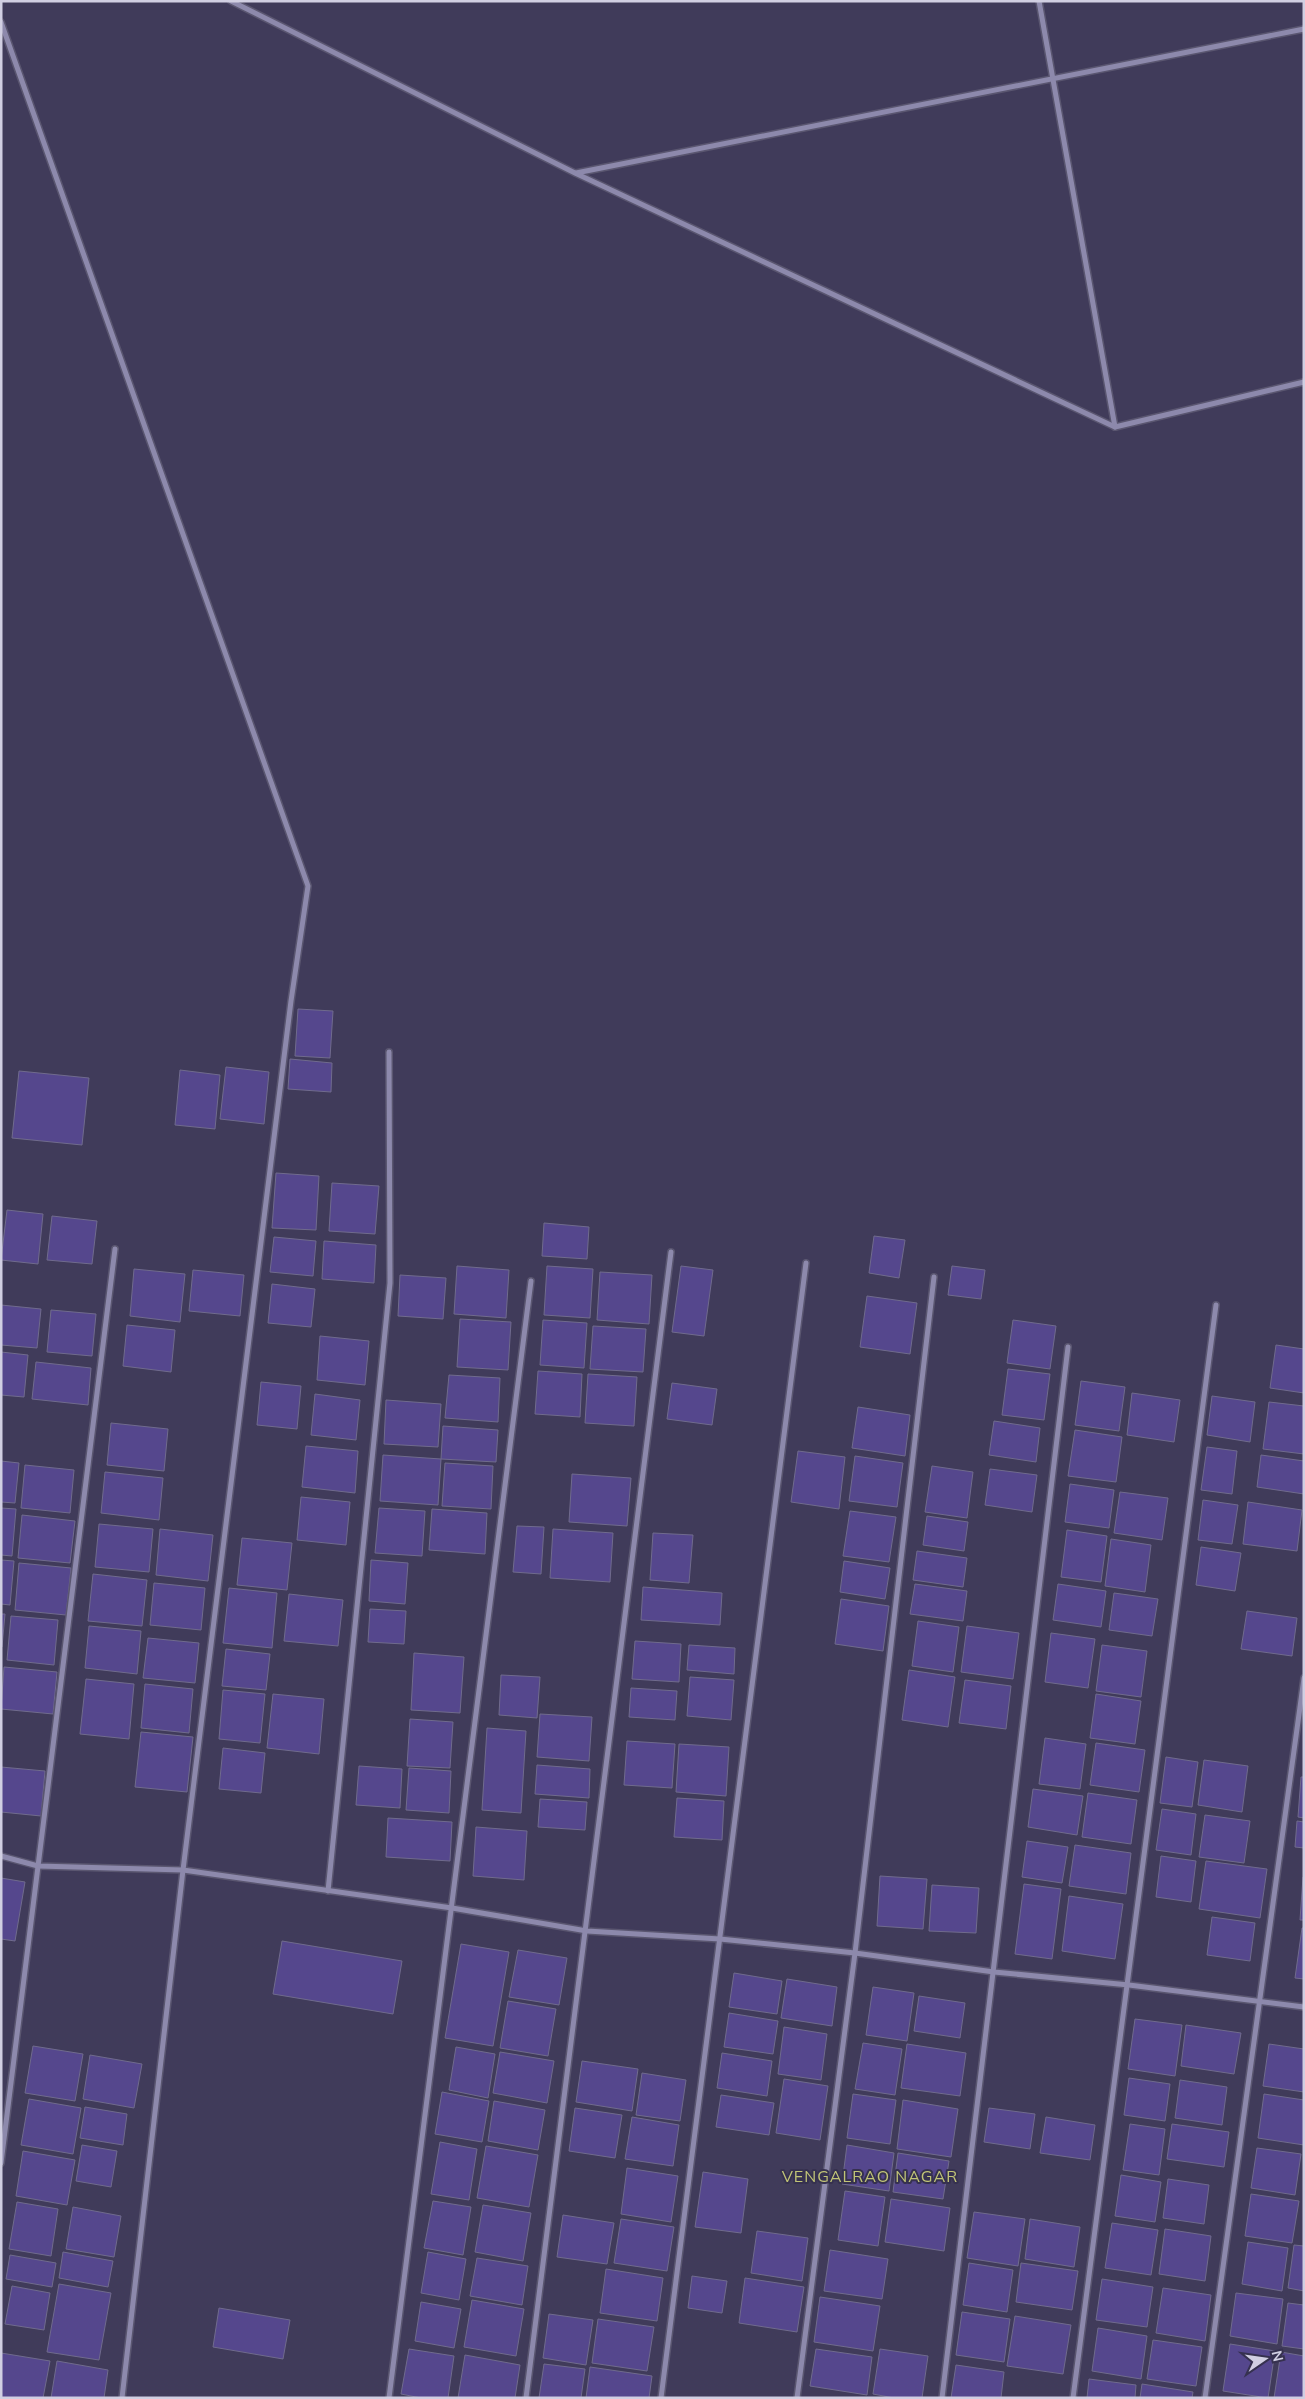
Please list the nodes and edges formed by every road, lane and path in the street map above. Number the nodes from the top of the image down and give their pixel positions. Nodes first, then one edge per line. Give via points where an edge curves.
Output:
1 (230, 1) edge
2 (1039, 1) edge
3 (1, 22) edge
4 (1304, 29) edge
5 (1053, 79) junction
6 (574, 173) junction
7 (1304, 382) edge
8 (1115, 427) junction
9 (389, 1052) dead end
10 (115, 1249) dead end
11 (671, 1252) dead end
12 (806, 1263) dead end
13 (934, 1277) dead end
14 (531, 1281) dead end
15 (1216, 1305) dead end
16 (1068, 1348) dead end
17 (1304, 1678) edge
18 (1, 1856) edge
19 (38, 1866) junction
20 (183, 1870) junction
21 (328, 1892) junction
22 (452, 1908) junction
23 (586, 1931) junction
24 (720, 1939) junction
25 (855, 1953) junction
26 (994, 1972) junction
27 (1129, 1985) junction
28 (1260, 2001) junction
29 (1304, 2007) edge
30 (1, 2163) edge
31 (122, 2398) edge
32 (389, 2398) edge
33 (526, 2398) edge
34 (661, 2398) edge
35 (797, 2398) edge
36 (942, 2398) edge
37 (1073, 2398) edge
38 (1204, 2398) edge

1 - 6 street
2 - 5 street
3 - 20 street via 308,886
4 - 5 street
5 - 6 street
5 - 8 street
6 - 8 street
7 - 8 street
9 - 21 street via 390,1283
10 - 19 street
11 - 23 street
12 - 24 street
13 - 25 street
14 - 22 street
15 - 27 street
16 - 26 street
17 - 28 street
18 - 19 street
19 - 20 street
19 - 30 street
20 - 21 street
20 - 31 street
21 - 22 street
22 - 23 street
22 - 32 street
23 - 24 street
23 - 33 street
24 - 25 street
24 - 34 street
25 - 26 street
25 - 35 street
26 - 27 street
26 - 36 street
27 - 28 street
27 - 37 street
28 - 29 street
28 - 38 street

